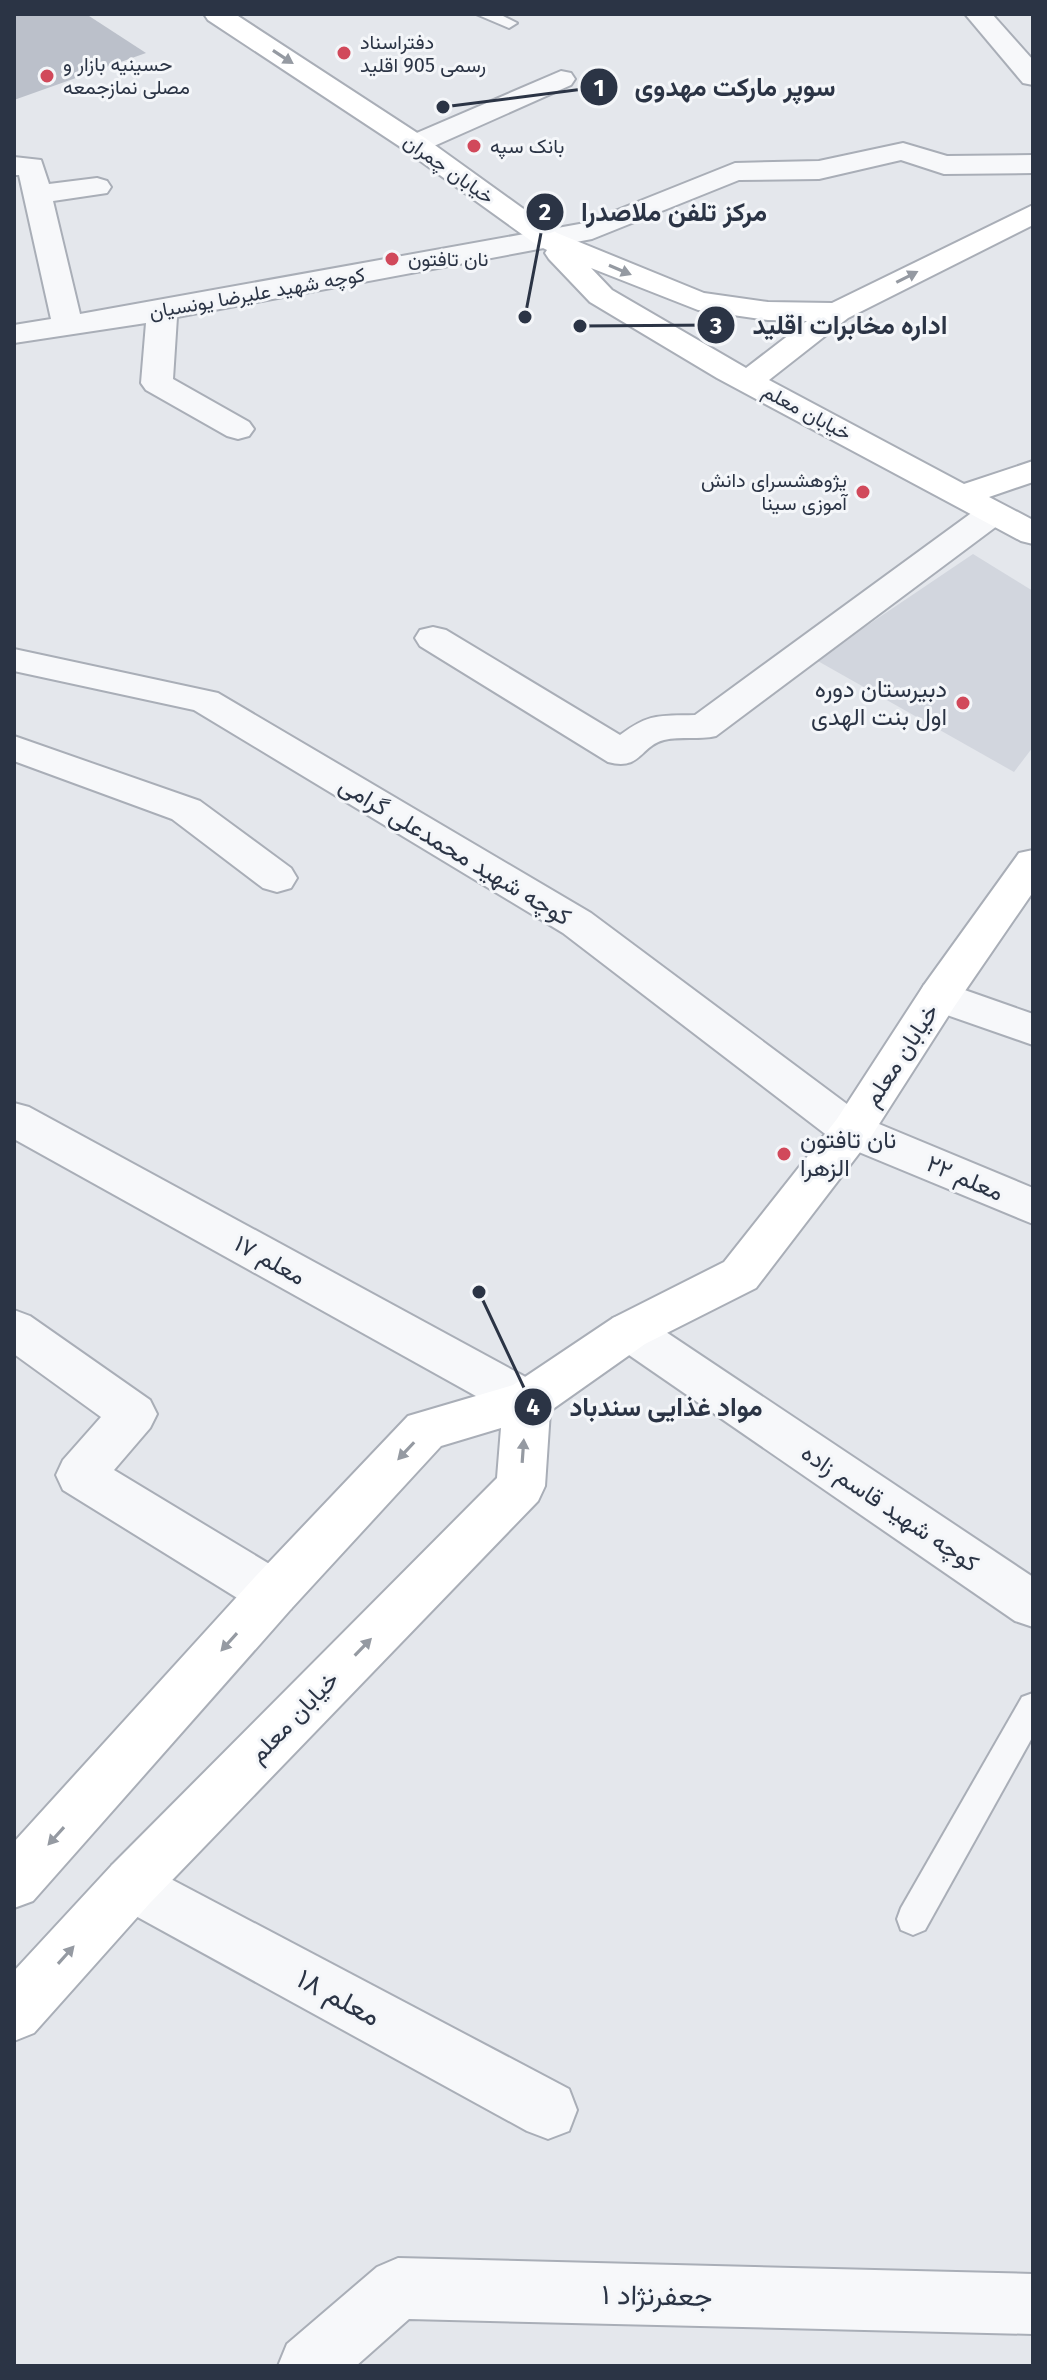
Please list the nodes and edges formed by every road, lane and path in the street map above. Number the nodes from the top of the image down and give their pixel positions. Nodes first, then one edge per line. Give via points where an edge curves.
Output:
1 (217, 14) edge
2 (484, 14) edge
3 (978, 14) edge
4 (509, 23) dead end
5 (1033, 77) edge
6 (561, 79) dead end
7 (14, 140) edge
8 (415, 144) junction
9 (1033, 164) edge
10 (27, 176) edge
11 (97, 187) dead end
12 (1033, 214) edge
13 (547, 239) junction
14 (162, 311) junction
15 (837, 312) junction
16 (68, 327) junction
17 (14, 334) edge
18 (749, 381) junction
19 (238, 429) dead end
20 (1033, 471) edge
21 (978, 504) junction
22 (1031, 531) edge
23 (433, 638) dead end
24 (14, 660) edge
25 (14, 748) edge
26 (1033, 863) edge
27 (277, 878) dead end
28 (939, 996) junction
29 (1033, 1030) edge
30 (14, 1119) edge
31 (852, 1131) junction
32 (1033, 1207) edge
33 (14, 1329) edge
34 (629, 1331) junction
35 (527, 1401) junction
36 (273, 1593) junction
37 (1033, 1605) edge
38 (1033, 1707) edge
39 (14, 1882) edge
40 (131, 1884) junction
41 (913, 1919) dead end
42 (14, 2013) edge
43 (548, 2110) dead end
44 (1033, 2304) edge
45 (309, 2366) edge

1 -> 8 main road, خیابان چمران
2 - 4 lane
3 - 5 street
6 - 8 street
7 - 10 street
8 - 13 main road, خیابان چمران
9 - 13 street, کوچه شهید علیرضا یونسیان via 944,165 903,151 819,170 735,172 592,230
10 - 11 street
10 - 16 street
15 -> 12 main road
13 - 14 street, کوچه شهید علیرضا یونسیان
13 -> 15 main road, خیابان چمران via 698,301 768,311
13 - 18 main road, خیابان معلم via 601,296
14 - 16 street, کوچه شهید علیرضا یونسیان
14 - 19 street via 157,383
15 - 18 main road
16 - 17 street, کوچه شهید علیرضا یونسیان
18 - 21 main road, خیابان معلم
20 - 21 main road
21 - 22 main road, خیابان معلم
21 - 23 street via 703,727 654,728 621,753
24 - 31 street, کوچه شهید محمدعلی گرامی via 205,701 577,923
25 - 27 street via 186,810
26 - 28 main road, خیابان معلم
28 - 29 street
28 - 31 main road, خیابان معلم
30 - 35 street, معلم ۱۷
31 - 32 street, معلم ۲۲
31 - 34 main road, خیابان معلم via 740,1275
33 - 36 street via 133,1414 80,1475
34 - 35 main road, خیابان معلم
34 - 37 street, کوچه شهید قاسم زاده
35 -> 36 main road, خیابان معلم via 425,1430
40 -> 35 main road, خیابان معلم via 521,1486
36 -> 39 main road, خیابان معلم
38 - 41 lane
42 -> 40 main road, خیابان معلم
40 - 43 street, معلم ۱۸
44 - 45 street, جعفرنژاد ۱ via 398,2288

